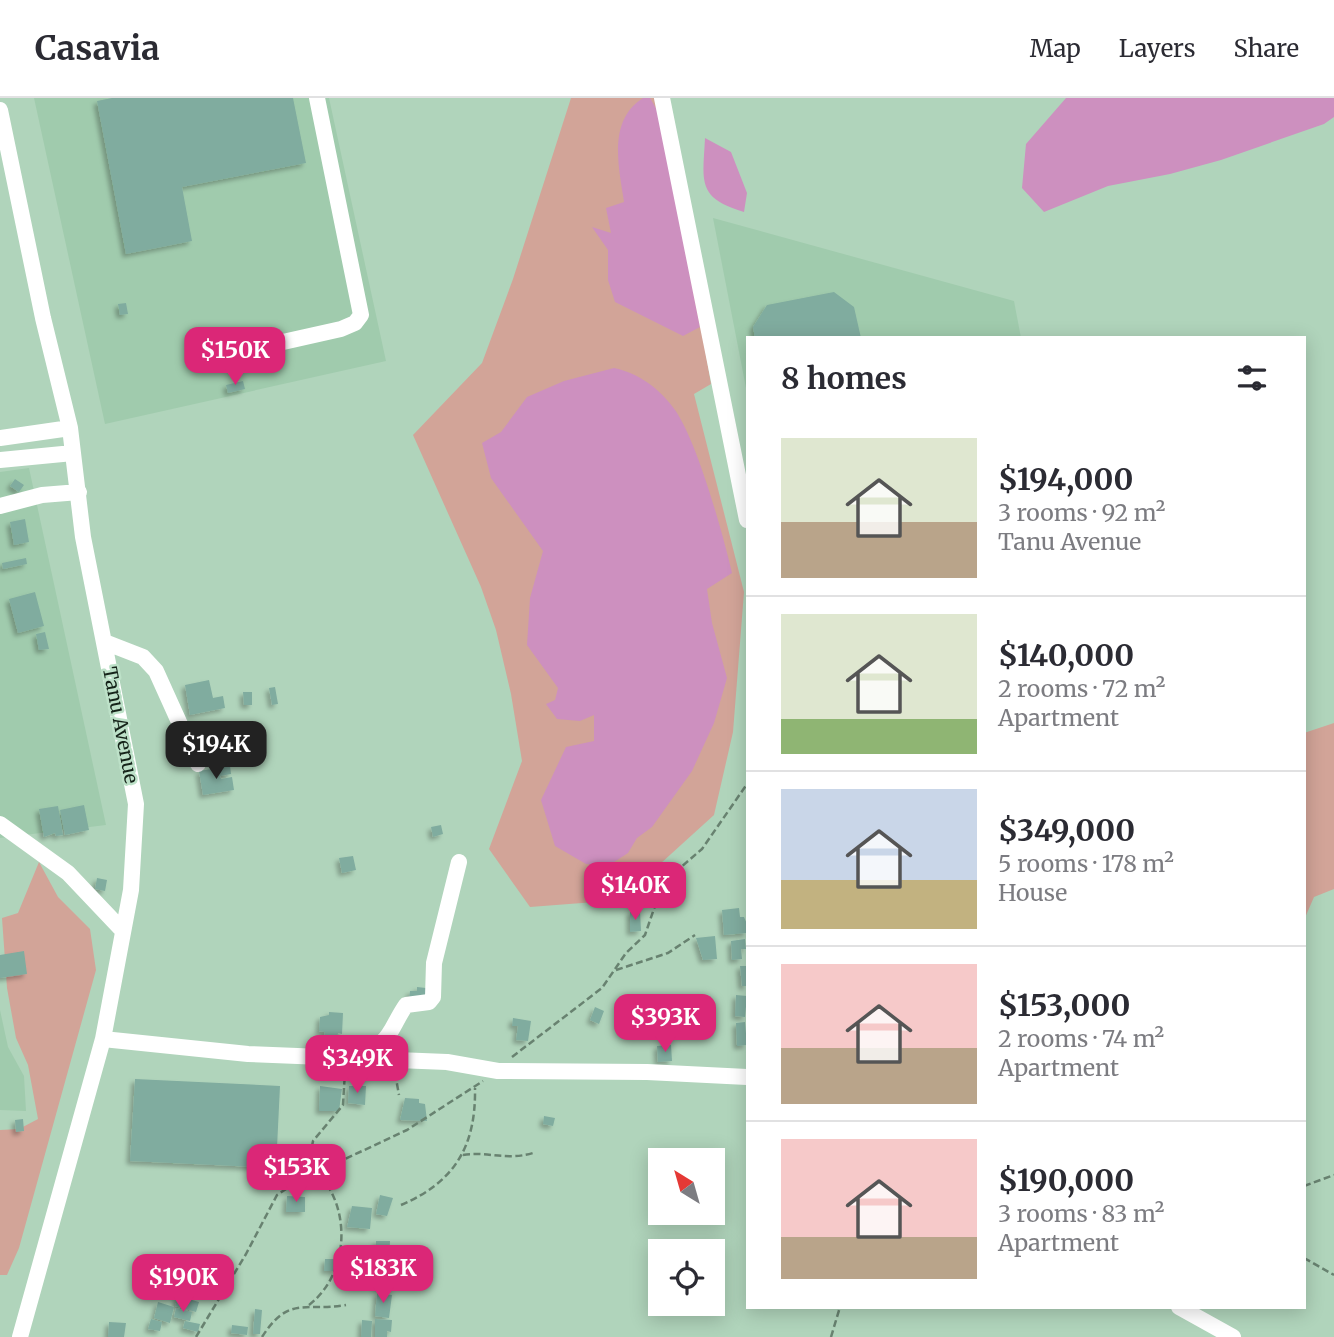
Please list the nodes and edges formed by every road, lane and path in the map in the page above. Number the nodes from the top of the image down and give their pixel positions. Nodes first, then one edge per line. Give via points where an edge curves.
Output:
1 (317, 98) edge
2 (663, 98) edge
3 (0, 110) edge
4 (225, 355) dead end
5 (70, 428) junction
6 (0, 438) edge
7 (73, 453) junction
8 (0, 460) edge
9 (79, 492) junction
10 (0, 506) edge
11 (746, 509) edge
12 (107, 643) junction
13 (198, 764) dead end
14 (746, 785) edge
15 (0, 824) edge
16 (459, 862) dead end
17 (123, 930) junction
18 (695, 935) dead end
19 (614, 970) junction
20 (103, 1039) junction
21 (341, 1057) junction
22 (393, 1059) junction
23 (498, 1071) junction
24 (746, 1077) edge
25 (475, 1087) junction
26 (399, 1095) dead end
27 (533, 1153) dead end
28 (464, 1155) junction
29 (318, 1173) junction
30 (1334, 1175) edge
31 (306, 1178) junction
32 (1306, 1185) edge
33 (401, 1205) dead end
34 (1306, 1259) edge
35 (1334, 1275) edge
36 (309, 1305) junction
37 (346, 1305) dead end
38 (839, 1309) edge
39 (1184, 1309) edge
40 (20, 1337) edge
41 (196, 1337) edge
42 (261, 1337) edge
43 (831, 1337) edge
44 (1233, 1337) edge

1 - 4 street via 361,315 341,329
2 - 11 street
3 - 5 street, Tanu Avenue
5 - 6 street
5 - 7 street, Tanu Avenue
7 - 8 street
7 - 9 street, Tanu Avenue
9 - 10 street via 42,495
9 - 12 street, Tanu Avenue via 83,537
12 - 13 street via 143,657 156,671
12 - 17 street, Tanu Avenue via 136,804 131,890
14 - 19 path via 702,849 673,874 658,897 645,935
15 - 17 street via 68,873
16 - 21 street via 434,963 432,999 406,1005 388,1038 379,1045
17 - 20 street, Tanu Avenue
18 - 19 path via 668,953
19 - 23 path via 592,997
20 - 21 street via 236,1053
20 - 40 street, Tanu Avenue
21 - 22 street
21 - 31 path via 343,1105 313,1141
22 - 23 street
22 - 26 path
23 - 24 street
23 - 25 path
25 - 28 path via 474,1119
25 - 29 path via 407,1130
27 - 28 path via 511,1158
28 - 33 path via 428,1192
29 - 31 path
29 - 36 path via 332,1190 342,1224 333,1278
30 - 32 path
31 - 41 path via 277,1195
34 - 35 path
36 - 37 path
36 - 42 path via 284,1311
38 - 43 path
39 - 44 street

